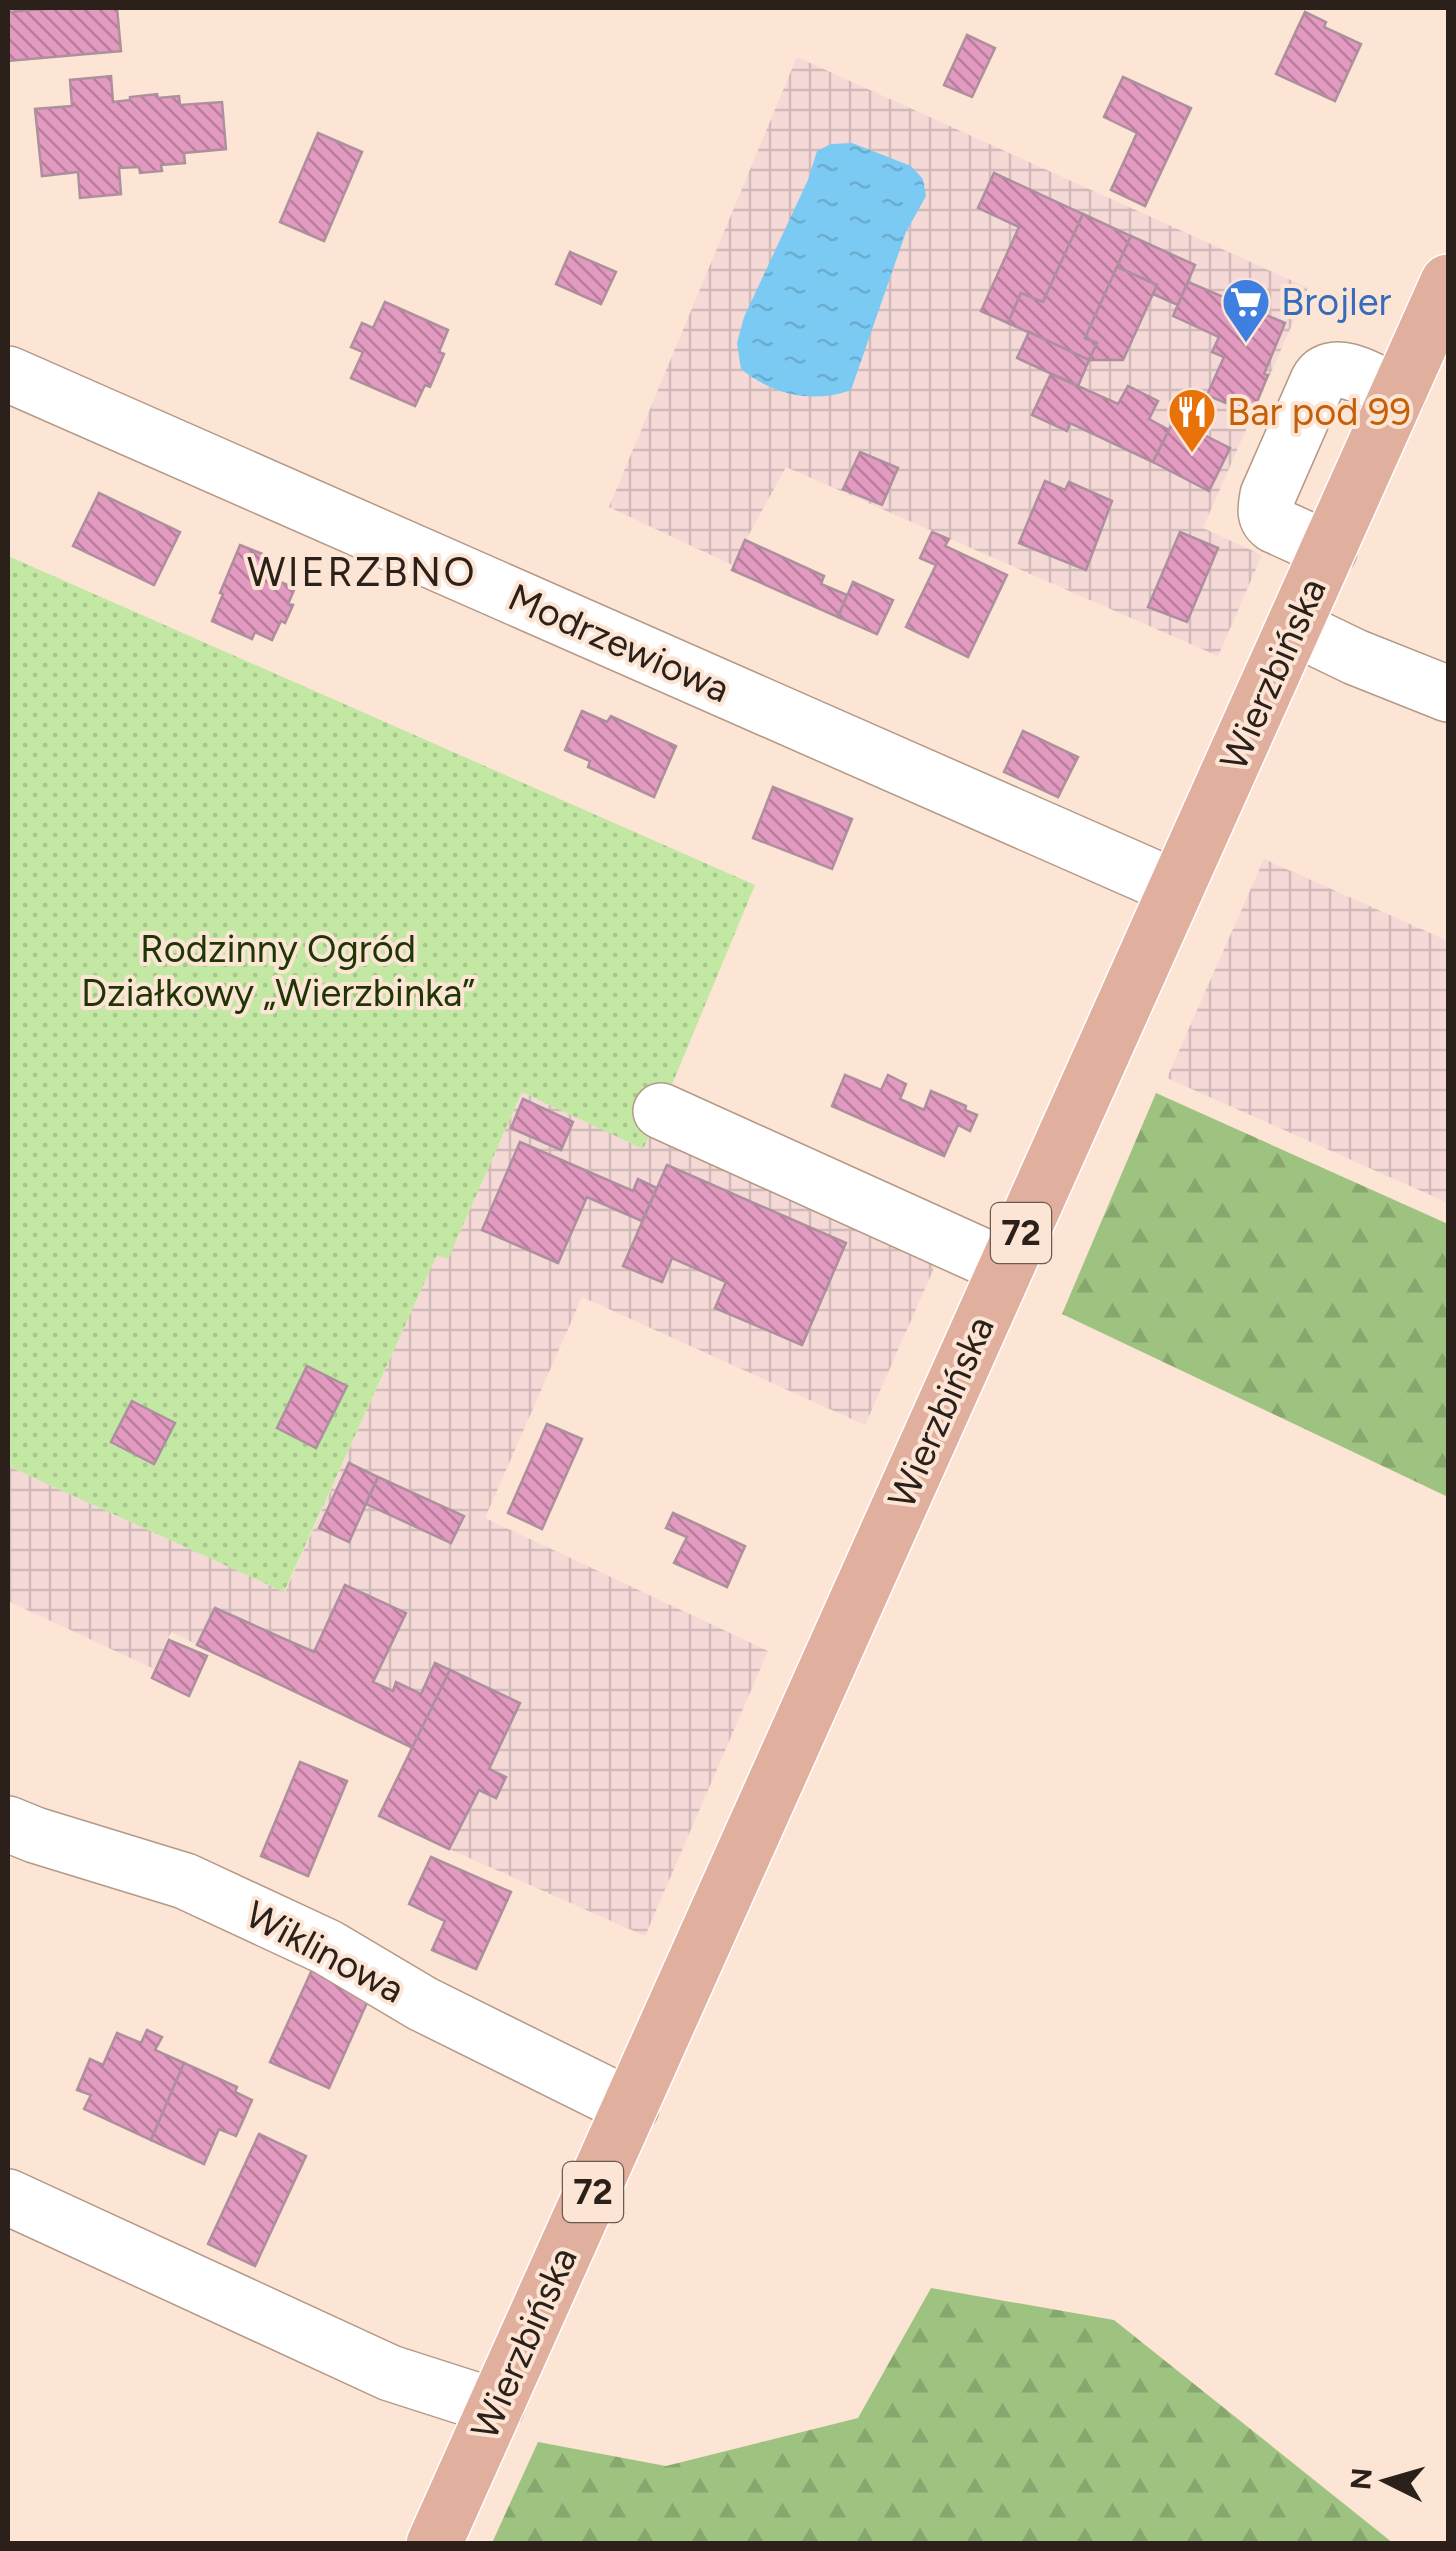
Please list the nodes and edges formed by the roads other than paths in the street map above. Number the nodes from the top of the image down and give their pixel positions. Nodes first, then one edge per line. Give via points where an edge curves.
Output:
1 (1448, 282) edge
2 (8, 374) edge
3 (1398, 394) junction
4 (1329, 550) junction
5 (1295, 628) junction
6 (1448, 694) edge
7 (1176, 888) junction
8 (662, 1110) dead end
9 (1006, 1267) junction
10 (8, 1824) edge
11 (631, 2107) junction
12 (8, 2196) edge
13 (496, 2407) junction
14 (434, 2544) edge

1 - 3 main road, Wierzbińska / 72
2 - 7 street, Modrzewiowa
3 - 4 main road, Wierzbińska / 72
3 - 4 street via 1332,368 1321,374 1310,398 1265,510 1274,525
4 - 5 main road, Wierzbińska / 72
5 - 6 street
5 - 7 main road, Wierzbińska / 72
7 - 9 main road, Wierzbińska / 72
8 - 9 street
9 - 11 main road, Wierzbińska / 72
10 - 11 street, Wiklinowa via 184,1881 327,1947 423,2004
11 - 13 main road, Wierzbińska / 72
12 - 13 street via 390,2373
13 - 14 main road, Wierzbińska / 72

